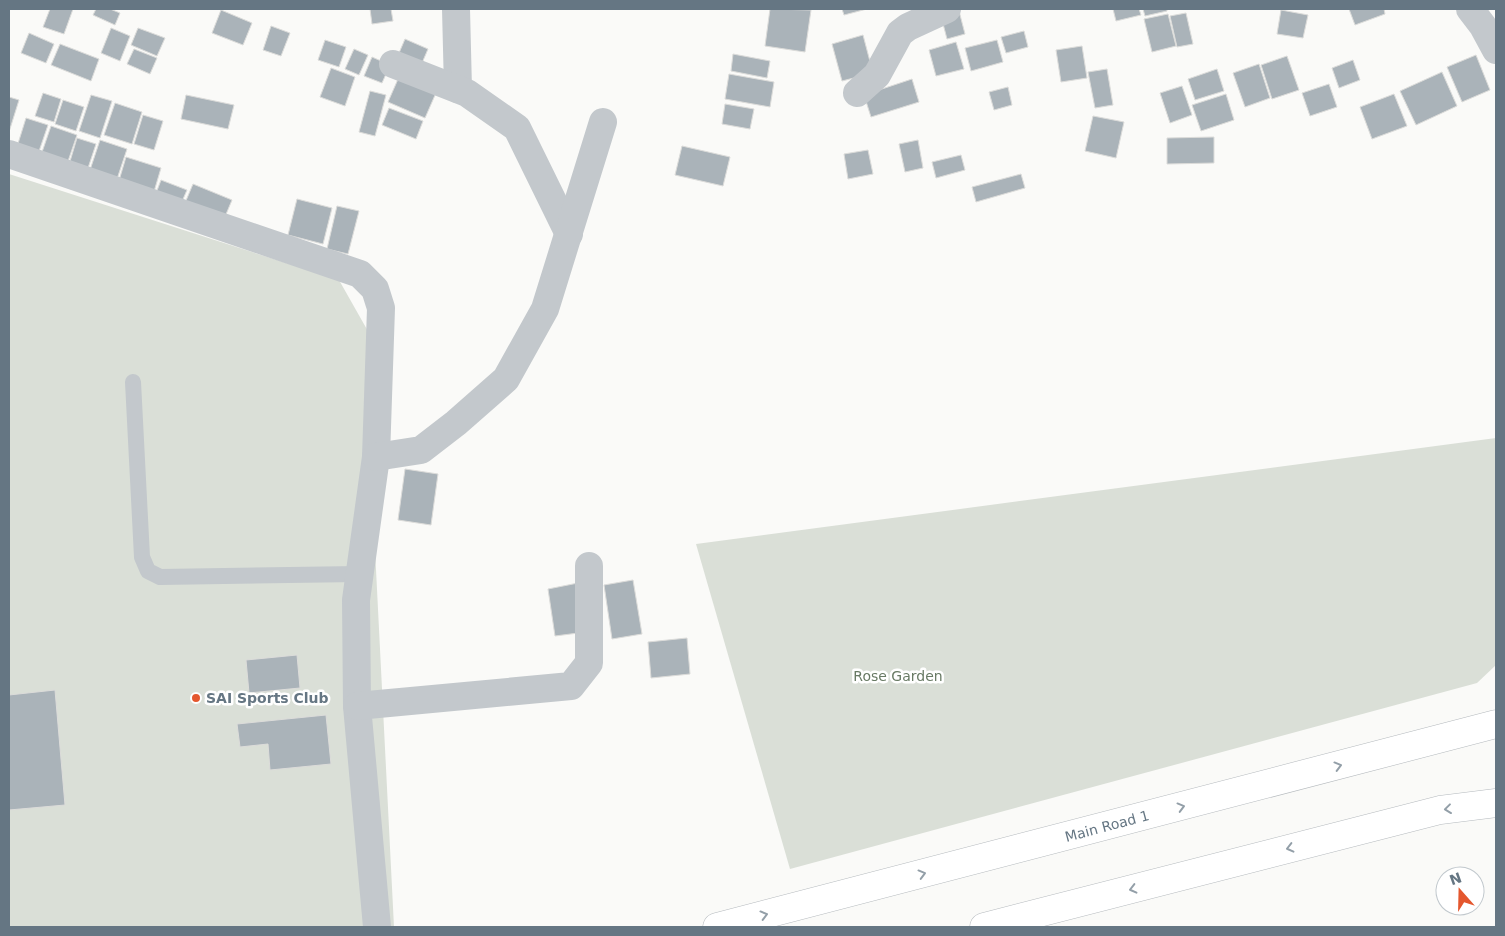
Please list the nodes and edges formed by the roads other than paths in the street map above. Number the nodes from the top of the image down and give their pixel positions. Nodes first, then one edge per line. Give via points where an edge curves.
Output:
1 (456, 9) edge
2 (947, 9) edge
3 (1470, 9) edge
4 (1496, 50) edge
5 (393, 64) dead end
6 (458, 89) junction
7 (857, 93) dead end
8 (603, 122) dead end
9 (9, 154) edge
10 (569, 234) junction
11 (133, 382) dead end
12 (376, 457) junction
13 (589, 566) dead end
14 (359, 574) junction
15 (356, 706) junction
16 (1496, 724) edge
17 (1496, 803) edge
18 (377, 927) edge
19 (717, 927) edge
20 (984, 927) edge

1 - 6 street
2 - 7 street via 900,33 877,75
3 - 4 street
5 - 6 street
6 - 10 street via 517,128
8 - 10 street
9 - 12 street via 360,274 375,289 381,308
10 - 12 street via 545,310 506,378 421,450
11 - 14 lane via 142,557 148,571 160,577
12 - 14 street
13 - 15 street via 589,664 571,686
14 - 15 street
15 - 18 street
19 -> 16 main road, Main Road 1
17 -> 20 main road via 1440,810

